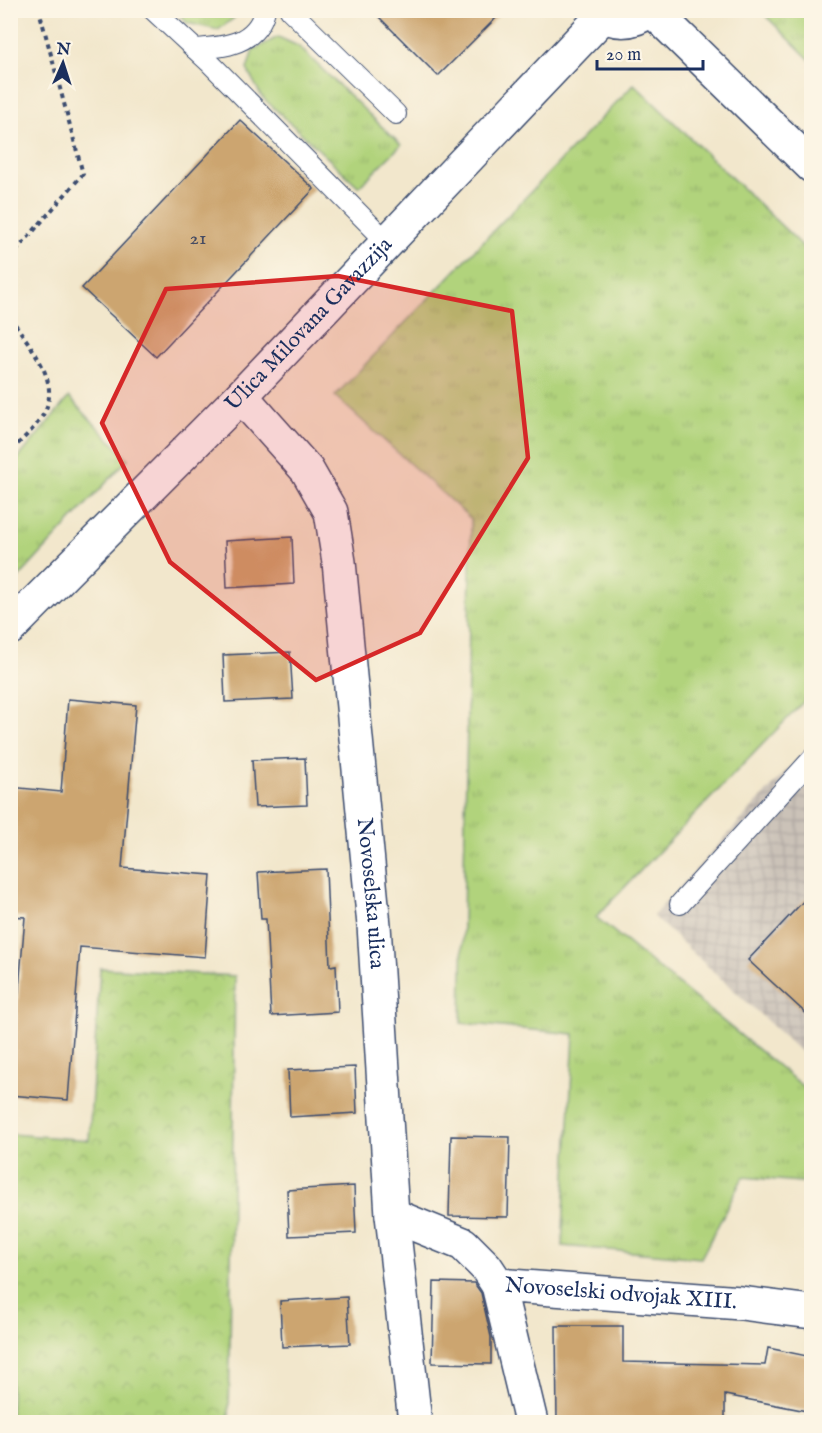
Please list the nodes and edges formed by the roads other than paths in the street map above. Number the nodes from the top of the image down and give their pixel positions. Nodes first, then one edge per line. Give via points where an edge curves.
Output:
1 (153, 10) edge
2 (266, 10) edge
3 (290, 10) edge
4 (651, 10) edge
5 (599, 13) edge
6 (195, 49) junction
7 (396, 114) dead end
8 (812, 166) edge
9 (388, 243) junction
10 (241, 396) junction
11 (10, 628) edge
12 (812, 759) edge
13 (680, 904) dead end
14 (392, 1215) junction
15 (498, 1285) junction
16 (812, 1312) edge
17 (415, 1422) edge
18 (531, 1422) edge

1 - 6 lane
2 - 6 lane via 251,33 232,46
3 - 7 lane
4 - 5 street via 634,20 623,21
4 - 8 street
5 - 9 street, Ulica Milovana Gavazzija
6 - 9 lane
9 - 10 street, Ulica Milovana Gavazzija
10 - 11 street, Ulica Milovana Gavazzija
10 - 14 street, Novoselska ulica via 307,470 331,512 374,925
12 - 13 lane
14 - 15 street via 464,1244
14 - 17 street, Novoselska ulica
15 - 16 street, Novoselski odvojak XIII.
15 - 18 street, Novoselski odvojak XIII.

